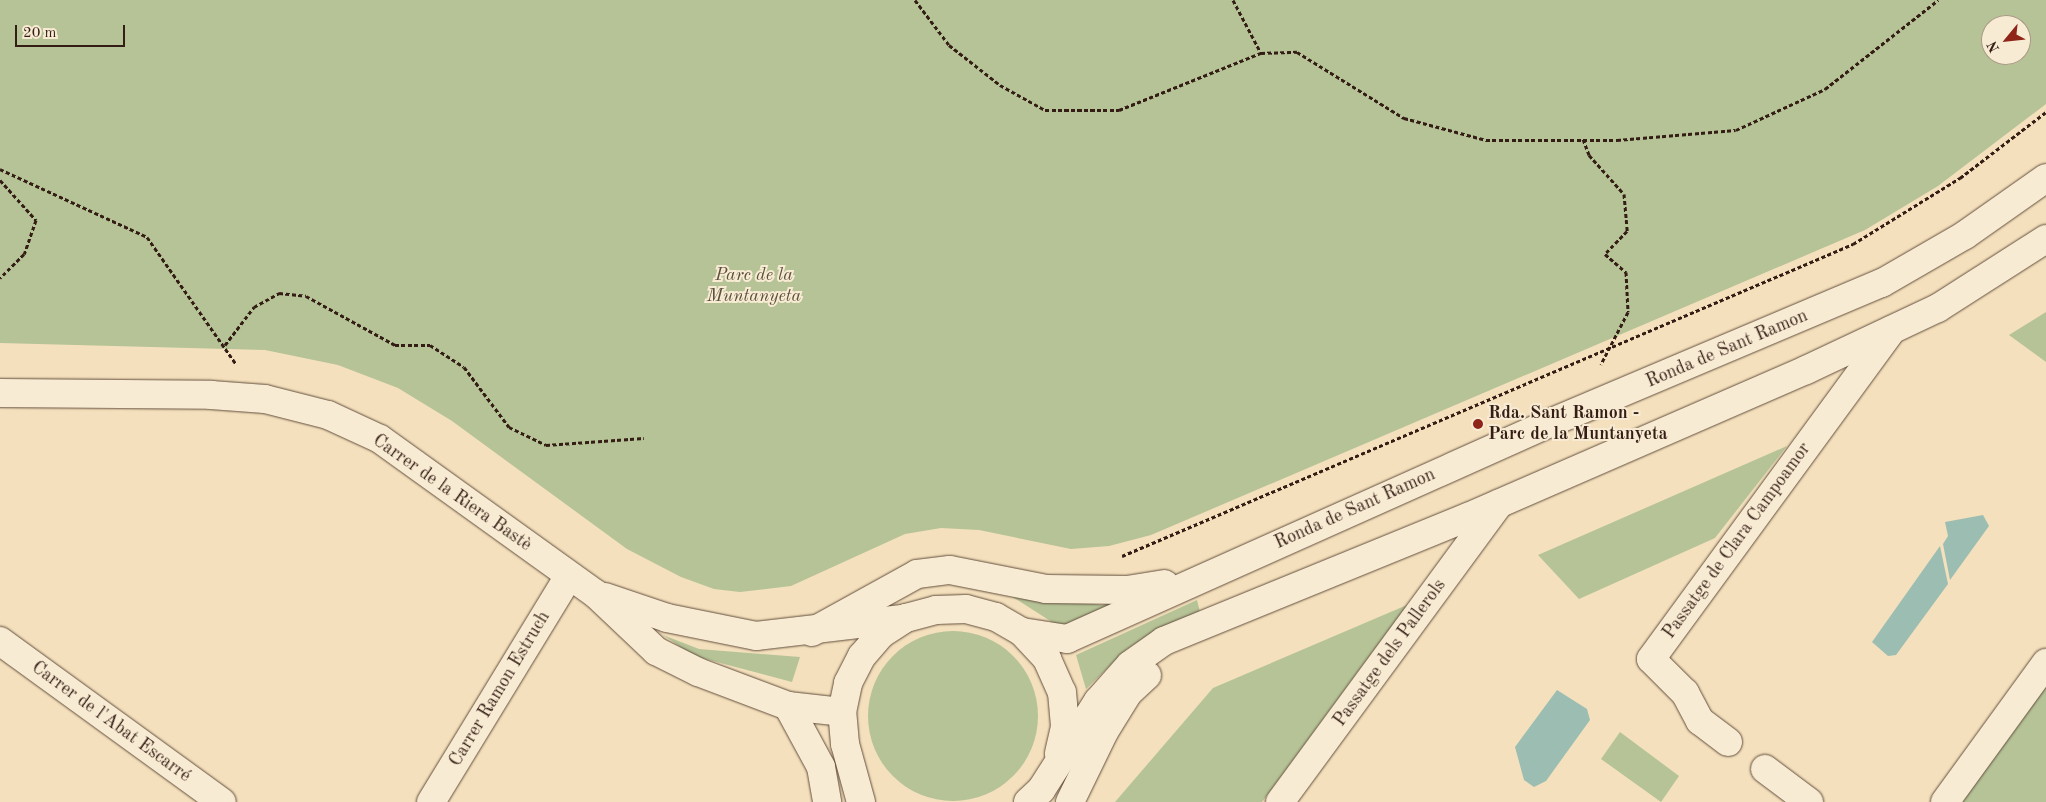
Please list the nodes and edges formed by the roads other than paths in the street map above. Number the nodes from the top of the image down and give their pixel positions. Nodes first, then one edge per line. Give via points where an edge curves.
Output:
1 (2046, 178) edge
2 (2046, 239) edge
3 (1892, 330) junction
4 (0, 393) edge
5 (1499, 504) junction
6 (569, 576) junction
7 (1201, 578) junction
8 (596, 594) junction
9 (906, 618) junction
10 (1196, 626) junction
11 (812, 632) junction
12 (1022, 632) junction
13 (0, 641) edge
14 (2046, 663) edge
15 (788, 706) junction
16 (842, 712) junction
17 (1728, 742) dead end
18 (1058, 762) junction
19 (1765, 769) dead end
20 (856, 774) junction
21 (222, 802) edge
22 (431, 802) edge
23 (827, 802) edge
24 (861, 802) edge
25 (878, 802) edge
26 (1028, 802) edge
27 (1070, 802) edge
28 (1280, 802) edge
29 (1809, 802) edge
30 (1945, 802) edge

1 - 7 street, Ronda de Sant Ramon via 1965,235 1882,283 1550,423
2 - 3 street, Ronda de Sant Ramon via 1938,308
3 - 5 street, Ronda de Sant Ramon
3 - 17 street, Passatge de Clara Campoamor via 1651,659 1685,693 1700,721
4 - 6 street, Carrer de la Riera Bastè via 247,398 328,415 380,439
5 - 10 street, Ronda de Sant Ramon
5 - 28 street, Passatge dels Pallerols
6 - 8 street, Carrer de la Riera Bastè
6 - 22 street, Carrer Ramon Estruch
7 - 11 street, Ronda de Sant Ramon via 1127,590 1046,589 950,570 917,574
7 - 12 street, Ronda de Sant Ramon via 1067,639
8 - 11 street, Carrer de la Riera Bastè via 714,630 756,636
8 - 15 street, Carrer de la Riera Bastè via 656,651 698,672
9 - 11 street, Carrer de la Riera Bastè
9 - 12 street, Ronda de Sant Ramon via 936,610 966,609 996,616
9 - 16 street, Ronda de Sant Ramon via 881,634 862,656 848,683
10 - 18 street, Ronda de Sant Ramon via 1130,665 1098,701
10 - 27 street, Ronda de Sant Ramon via 1128,693
12 - 18 street, Ronda de Sant Ramon via 1047,659 1062,692 1065,727
13 - 21 street, Carrer de l'Abat Escarré
14 - 30 street
15 - 16 street, Carrer de la Riera Bastè
15 - 23 street via 821,767
16 - 20 street, Ronda de Sant Ramon via 845,744
18 - 26 street, Ronda de Sant Ramon
19 - 29 street
20 - 24 street, Ronda de Sant Ramon
20 - 25 street, Ronda de Sant Ramon

